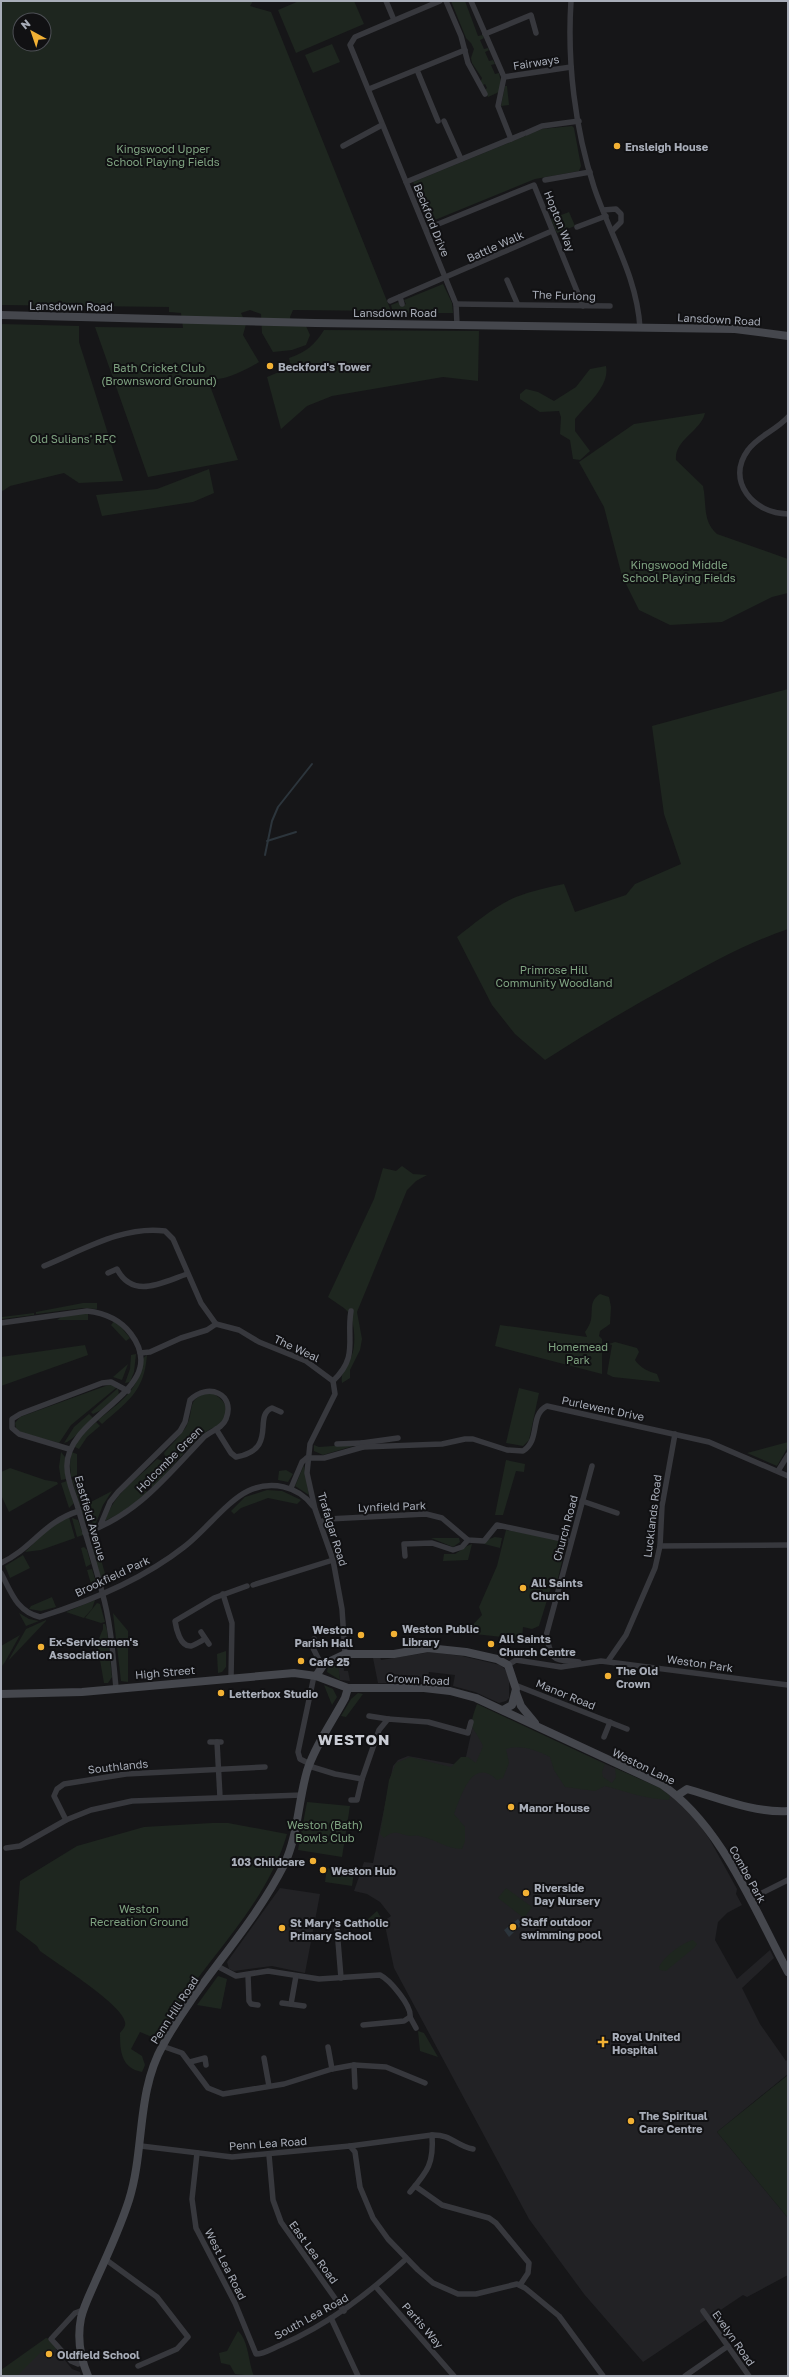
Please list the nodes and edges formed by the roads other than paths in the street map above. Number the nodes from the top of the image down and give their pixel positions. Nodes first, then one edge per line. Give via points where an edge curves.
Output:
1 (386, 1) edge
2 (440, 1) edge
3 (446, 1) edge
4 (471, 1) edge
5 (571, 1) edge
6 (394, 20) junction
7 (536, 33) dead end
8 (485, 34) junction
9 (465, 50) junction
10 (571, 67) junction
11 (417, 70) junction
12 (504, 77) junction
13 (369, 89) junction
14 (485, 90) dead end
15 (579, 121) junction
16 (382, 125) junction
17 (511, 139) junction
18 (343, 146) dead end
19 (461, 159) junction
20 (590, 172) junction
21 (545, 180) dead end
22 (406, 182) junction
23 (603, 210) junction
24 (606, 216) junction
25 (577, 228) dead end
26 (426, 229) junction
27 (613, 230) junction
28 (552, 232) junction
29 (445, 278) junction
30 (507, 280) dead end
31 (400, 297) junction
32 (390, 301) dead end
33 (517, 303) junction
34 (402, 304) dead end
35 (456, 304) junction
36 (583, 306) junction
37 (610, 306) dead end
38 (1, 315) edge
39 (457, 324) junction
40 (640, 328) junction
41 (788, 336) edge
42 (788, 417) edge
43 (788, 514) edge
44 (44, 1266) dead end
45 (108, 1273) dead end
46 (187, 1274) junction
47 (351, 1311) dead end
48 (1, 1323) edge
49 (216, 1324) junction
50 (140, 1354) junction
51 (333, 1381) junction
52 (128, 1391) junction
53 (281, 1412) dead end
54 (216, 1430) junction
55 (675, 1434) junction
56 (398, 1438) dead end
57 (337, 1444) dead end
58 (362, 1445) junction
59 (69, 1449) junction
60 (788, 1455) edge
61 (307, 1458) junction
62 (592, 1466) dead end
63 (778, 1471) junction
64 (788, 1476) edge
65 (291, 1488) junction
66 (582, 1501) junction
67 (315, 1509) junction
68 (78, 1511) junction
69 (617, 1513) dead end
70 (320, 1522) junction
71 (100, 1526) junction
72 (85, 1533) junction
73 (468, 1540) junction
74 (567, 1540) dead end
75 (788, 1545) edge
76 (660, 1546) junction
77 (404, 1556) dead end
78 (334, 1560) junction
79 (1, 1563) edge
80 (1, 1573) edge
81 (103, 1593) junction
82 (223, 1594) junction
83 (201, 1632) dead end
84 (314, 1639) dead end
85 (345, 1654) junction
86 (608, 1661) junction
87 (584, 1663) junction
88 (508, 1665) junction
89 (322, 1666) junction
90 (315, 1676) junction
91 (231, 1678) junction
92 (788, 1685) edge
93 (116, 1688) junction
94 (348, 1688) junction
95 (516, 1689) junction
96 (18, 1693) junction
97 (1, 1694) edge
98 (1, 1699) edge
99 (503, 1710) junction
100 (369, 1716) dead end
101 (388, 1719) junction
102 (471, 1722) dead end
103 (610, 1722) junction
104 (539, 1728) junction
105 (627, 1729) dead end
106 (604, 1737) dead end
107 (210, 1742) dead end
108 (310, 1765) junction
109 (265, 1767) dead end
110 (218, 1769) junction
111 (362, 1779) junction
112 (302, 1795) junction
113 (678, 1795) junction
114 (220, 1798) junction
115 (351, 1800) dead end
116 (788, 1811) edge
117 (66, 1820) junction
118 (3, 1847) edge
119 (788, 1880) edge
120 (750, 1899) junction
121 (337, 1929) dead end
122 (217, 1966) junction
123 (788, 1972) edge
124 (248, 1976) junction
125 (296, 1976) junction
126 (341, 1978) junction
127 (282, 2003) dead end
128 (291, 2004) junction
129 (258, 2005) dead end
130 (304, 2006) dead end
131 (410, 2018) junction
132 (363, 2025) dead end
133 (416, 2028) dead end
134 (162, 2046) junction
135 (328, 2047) dead end
136 (264, 2058) dead end
137 (190, 2062) junction
138 (206, 2065) dead end
139 (354, 2065) junction
140 (332, 2069) junction
141 (425, 2083) dead end
142 (269, 2086) junction
143 (355, 2087) dead end
144 (432, 2135) junction
145 (141, 2146) junction
146 (350, 2146) junction
147 (473, 2149) dead end
148 (197, 2153) junction
149 (269, 2155) junction
150 (415, 2186) junction
151 (410, 2192) dead end
152 (105, 2259) junction
153 (406, 2259) junction
154 (520, 2285) junction
155 (376, 2287) junction
156 (83, 2310) junction
157 (344, 2311) junction
158 (703, 2311) dead end
159 (331, 2318) junction
160 (728, 2346) junction
161 (258, 2354) joint
162 (83, 2362) junction
163 (138, 2366) dead end
164 (88, 2376) edge
165 (358, 2376) edge
166 (454, 2376) edge
167 (603, 2376) edge
168 (685, 2376) edge
169 (749, 2376) edge

1 - 6 street
2 - 6 street, Beckford Drive
3 - 9 street
4 - 8 street, Fairways
5 - 10 street
6 - 13 street, Beckford Drive via 350,41
7 - 8 street via 531,15
8 - 12 street, Fairways
9 - 11 street
9 - 14 street via 468,63
10 - 12 street, Fairways
10 - 15 street
11 - 13 street
11 - 19 street
12 - 17 street, Fairways via 498,106
13 - 16 street, Beckford Drive
15 - 17 street via 542,126
15 - 20 street
16 - 18 street
16 - 22 street, Beckford Drive
17 - 19 street
19 - 22 street
20 - 21 street
20 - 23 street
22 - 26 street, Beckford Drive
23 - 24 street
23 - 27 street via 616,209 621,214 621,222
24 - 25 street
24 - 27 street
26 - 28 street, Hopton Way via 534,185
26 - 29 street, Beckford Drive
27 - 40 street via 635,291
28 - 29 street, Battle Walk
28 - 36 street, Hopton Way
29 - 31 street, Battle Walk
29 - 35 street, Beckford Drive
30 - 33 street, The Furlong
31 - 32 street, Battle Walk
31 - 34 street
33 - 35 street, The Furlong
33 - 36 street, The Furlong
35 - 39 street, Beckford Drive
36 - 37 street, The Furlong
38 - 39 street, Lansdown Road
39 - 40 street, Lansdown Road
40 - 41 street, Lansdown Road via 735,329
42 - 43 street via 752,445 743,458 740,474 743,487 755,505 766,511
44 - 46 street via 126,1234 144,1230 160,1231 172,1236
45 - 46 street via 117,1269 124,1279 142,1288 150,1288
46 - 49 street via 204,1309
47 - 51 street via 351,1350
48 - 50 street via 99,1312 123,1324 134,1337
49 - 50 street via 207,1330
49 - 51 street, The Weal via 239,1330 259,1342 306,1361
50 - 52 street, Eastfield Avenue via 136,1378
51 - 61 street via 335,1394 317,1426
52 - 59 street, Eastfield Avenue via 82,1430
52 - 59 street via 111,1382 102,1383 12,1419 12,1428 19,1434
53 - 54 street via 272,1408 265,1413 262,1424 263,1438 254,1449 241,1456 236,1457 231,1453
54 - 71 street, Holcombe Green via 203,1438 146,1498
54 - 71 street, Holcombe Green via 226,1420 227,1404 216,1392 202,1391 190,1400 180,1431 118,1492 110,1502
55 - 58 street, Purlewent Drive via 547,1406 540,1409 533,1441 523,1451 507,1450 473,1439 442,1444
55 - 63 street, Purlewent Drive via 709,1442
55 - 76 street, Lucklands Road via 662,1506
56 - 58 street
57 - 58 street
58 - 61 street, Purlewent Drive via 324,1458
59 - 68 street, Eastfield Avenue via 67,1468
60 - 63 street
61 - 65 street via 302,1462
61 - 67 street, Trafalgar Road via 308,1479
62 - 66 street, Church Road
63 - 64 street, Purlewent Drive
65 - 67 street, Brookfield Park via 304,1496
65 - 81 street, Brookfield Park via 267,1485 239,1496 202,1532 163,1563
66 - 69 street
66 - 87 street, Church Road via 546,1636 554,1658
67 - 70 street, Trafalgar Road
68 - 72 street, Eastfield Avenue
68 - 79 street via 53,1522 38,1533 25,1549
70 - 73 street, Lynfield Park via 328,1519 426,1514 442,1518
70 - 78 street, Trafalgar Road
71 - 72 street, Holcombe Green
72 - 81 street, Eastfield Avenue
73 - 74 street via 484,1541 497,1525
73 - 77 street via 458,1550 424,1542 404,1544
75 - 76 street
76 - 86 street, Lucklands Road via 655,1568 626,1635
78 - 82 street
78 - 85 street, Trafalgar Road via 342,1610
80 - 81 street, Brookfield Park via 20,1607 40,1617
81 - 93 street, Eastfield Avenue via 109,1622
82 - 83 street via 175,1620 186,1645 207,1642
82 - 91 street via 232,1623
84 - 89 street via 313,1648
85 - 88 street via 394,1654 435,1648 497,1659
85 - 89 street
86 - 87 street, Weston Park
86 - 92 street, Weston Park
87 - 88 street via 561,1667 516,1660
88 - 95 street
89 - 90 street
90 - 91 street, High Street via 288,1673
90 - 94 street, Crown Road
90 - 108 street via 298,1752 300,1759
91 - 93 street, High Street
93 - 96 street, High Street via 82,1692
94 - 99 street, Crown Road via 424,1688 450,1691 476,1698
94 - 108 street, Penn Hill Road
95 - 99 street via 512,1705
95 - 103 street, Manor Road
95 - 104 street via 529,1718
96 - 97 street, High Street
96 - 98 street, High Street
99 - 104 street, Crown Road
100 - 101 street
101 - 102 street via 428,1722 468,1732
101 - 111 street via 379,1730
103 - 105 street, Manor Road
103 - 106 street
104 - 113 street, Weston Lane via 661,1784
107 - 110 street via 219,1742
108 - 111 street via 335,1774
108 - 112 street, Penn Hill Road
109 - 110 street, Southlands
110 - 114 street
110 - 117 street, Southlands via 126,1774 64,1784 57,1789 54,1796
111 - 115 street via 357,1800
112 - 114 street
112 - 122 street, Penn Hill Road via 292,1843 284,1865 268,1894
113 - 116 street, Weston Lane via 687,1789 753,1808 776,1812
113 - 120 street, Combe Park via 704,1823
114 - 117 street via 132,1801 91,1810
117 - 118 street via 20,1846
119 - 120 street
120 - 123 street, Combe Park
121 - 126 street
122 - 124 street via 231,1975
122 - 134 street, Penn Hill Road via 190,2001
124 - 125 street via 268,1971
124 - 129 street via 249,2001
125 - 126 street
125 - 128 street
126 - 131 street via 370,1974 385,1977 402,1998 410,2012
127 - 128 street
128 - 130 street
131 - 132 street via 404,2021
131 - 133 street
134 - 137 street via 182,2053
134 - 145 street, Penn Hill Road via 145,2094
135 - 140 street
136 - 142 street
137 - 138 street via 205,2058
137 - 142 street via 208,2088 223,2094
139 - 140 street
139 - 141 street via 386,2067
139 - 143 street
140 - 142 street
144 - 146 street, Penn Lea Road
144 - 147 street, Penn Lea Road via 445,2135 465,2148
144 - 150 street via 431,2164
145 - 148 street, Penn Lea Road
145 - 152 street, Penn Hill Road via 129,2202
146 - 149 street, Penn Lea Road
146 - 153 street via 355,2152 360,2187 373,2218
148 - 149 street, Penn Lea Road via 232,2157
148 - 161 street, West Lea Road via 192,2199 196,2228 235,2303 253,2351
149 - 157 street, East Lea Road via 273,2200 281,2222
150 - 151 street
150 - 154 street via 442,2205 489,2218 496,2223 529,2263 528,2273
152 - 156 street, Penn Hill Road
152 - 163 street via 156,2297 188,2337 177,2349
153 - 154 street via 433,2283 458,2294 476,2294
153 - 155 street, South Lea Road
154 - 167 street via 559,2316
155 - 157 street, South Lea Road
155 - 166 street, Partis Way
156 - 162 street, Penn Hill Road via 79,2334
156 - 162 street via 75,2312 52,2339 71,2361 78,2364
157 - 159 street, South Lea Road
158 - 160 street, Evelyn Road
159 - 161 street, South Lea Road
159 - 165 street
160 - 168 street
160 - 169 street, Evelyn Road
162 - 164 street, Penn Hill Road

